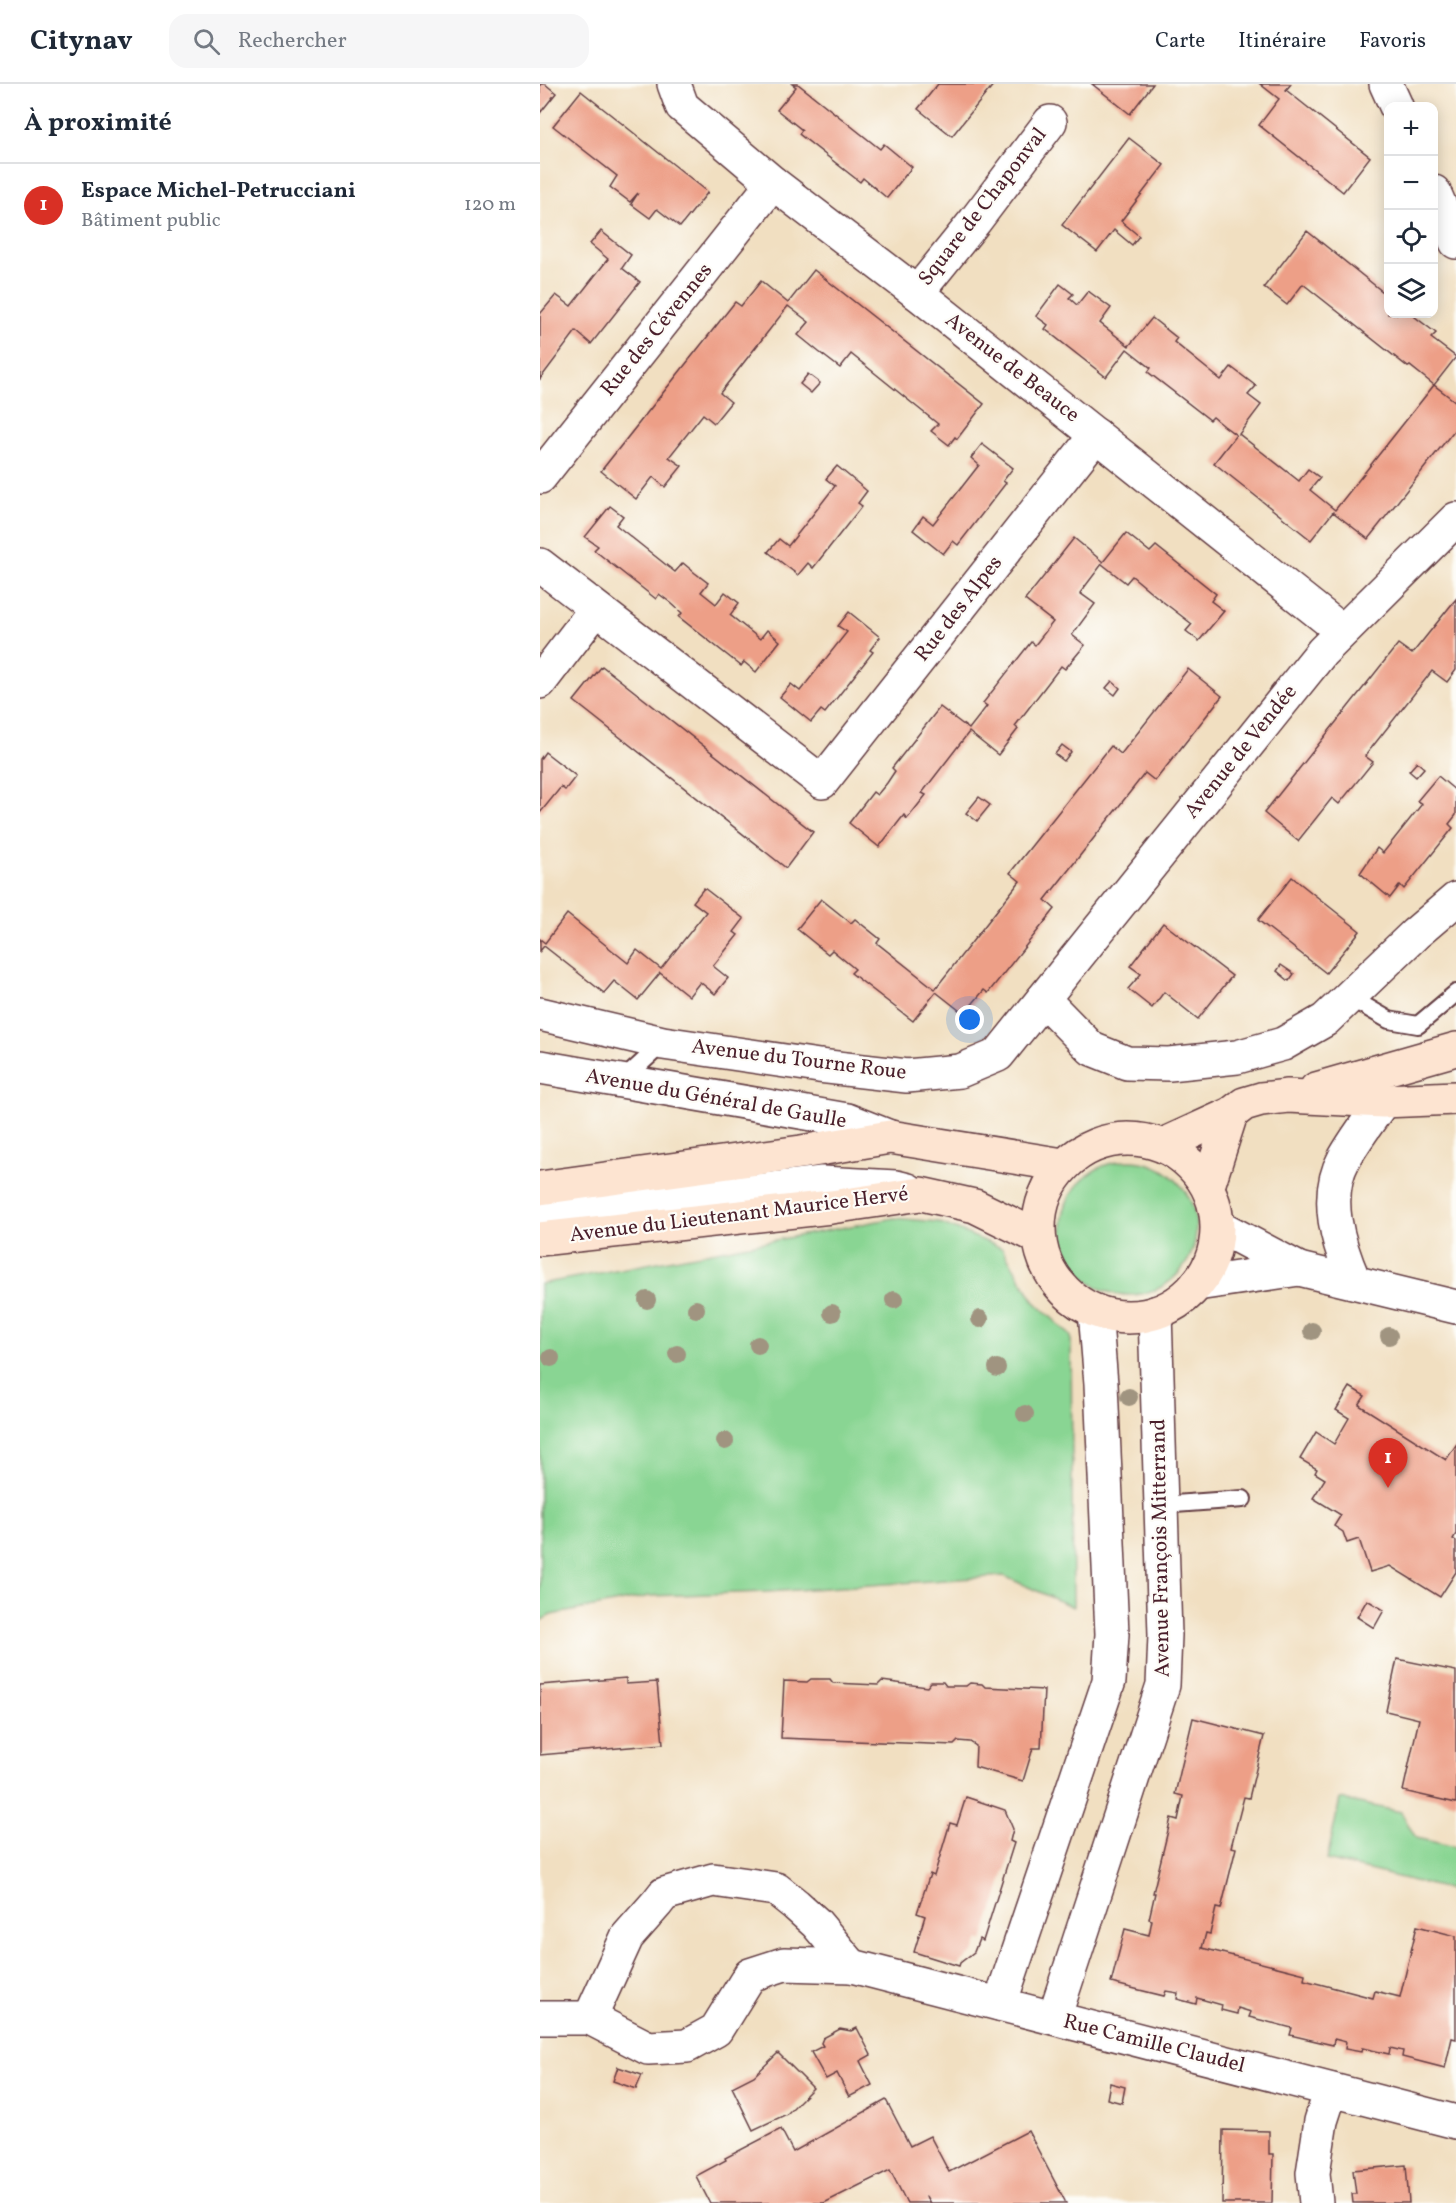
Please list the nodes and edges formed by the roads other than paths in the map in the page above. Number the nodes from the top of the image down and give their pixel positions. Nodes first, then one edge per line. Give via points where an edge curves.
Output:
1 (1386, 84) edge
2 (678, 95) edge
3 (1394, 102) edge
4 (1050, 122) dead end
5 (773, 183) junction
6 (1438, 201) edge
7 (1456, 243) edge
8 (917, 293) junction
9 (1096, 435) junction
10 (540, 477) edge
11 (1456, 519) edge
12 (540, 565) edge
13 (596, 609) junction
14 (1342, 631) junction
15 (540, 682) edge
16 (1456, 899) edge
17 (1456, 993) edge
18 (1349, 997) junction
19 (1043, 999) junction
20 (540, 1014) edge
21 (663, 1043) junction
22 (1456, 1049) edge
23 (540, 1067) edge
24 (621, 1082) junction
25 (1288, 1096) junction
26 (1456, 1098) edge
27 (1383, 1101) junction
28 (1231, 1114) junction
29 (890, 1137) junction
30 (1163, 1145) junction
31 (1063, 1165) junction
32 (1208, 1186) junction
33 (540, 1188) edge
34 (921, 1194) junction
35 (540, 1217) edge
36 (1218, 1226) junction
37 (1038, 1237) junction
38 (540, 1239) edge
39 (1299, 1269) junction
40 (1354, 1281) junction
41 (1197, 1284) junction
42 (1456, 1307) edge
43 (1095, 1311) junction
44 (1155, 1313) junction
45 (1243, 1499) dead end
46 (1161, 1505) junction
47 (852, 1966) junction
48 (1000, 2004) junction
49 (540, 2018) edge
50 (590, 2018) junction
51 (1054, 2018) junction
52 (1331, 2090) junction
53 (1456, 2122) edge
54 (1316, 2203) edge

1 - 3 street
2 - 5 street, Avenue de Beauce
4 - 8 street, Square de Chaponval
5 - 8 street, Avenue de Beauce
5 - 10 street, Rue des Cévennes
6 - 7 street
8 - 9 street, Avenue de Beauce
9 - 13 street, Rue des Alpes via 822,782
9 - 14 street, Avenue de Beauce
11 - 14 street, Avenue de Vendée
12 - 13 street
13 - 15 street
14 - 19 street, Avenue de Vendée
16 - 18 street
17 - 18 lane via 1418,1025 1389,1020
18 - 19 street via 1325,1020 1283,1044 1237,1057 1169,1064 1127,1063 1092,1049
19 - 21 street, Avenue du Tourne Roue via 998,1055 960,1071 907,1076
20 - 21 street, Avenue du Tourne Roue
21 - 24 lane
22 - 25 main road
23 - 24 street, Avenue du Général de Gaulle
24 - 29 street, Avenue du Général de Gaulle via 848,1120
25 - 27 main road
25 - 28 main road via 1244,1104
26 - 27 main road
27 - 40 street via 1343,1161 1332,1193 1340,1248
28 - 30 main road
28 - 32 main road
29 - 31 main road
29 - 33 main road
30 - 31 main road via 1136,1138 1110,1139 1084,1149
30 - 32 main road via 1181,1155
31 - 37 main road via 1048,1186 1039,1211
32 - 36 main road
34 - 35 street via 896,1187 822,1183
34 - 37 main road, Avenue du Lieutenant Maurice Hervé via 975,1206
34 - 38 main road, Avenue du Lieutenant Maurice Hervé
36 - 39 street
36 - 41 main road via 1209,1267
37 - 43 main road via 1044,1261 1056,1282
39 - 40 street
39 - 41 street
40 - 42 street
41 - 44 main road via 1178,1302
43 - 44 main road via 1115,1317
43 - 48 street via 1112,1634 1109,1681
44 - 46 street, Avenue François Mitterrand
45 - 46 lane
46 - 51 street, Avenue François Mitterrand via 1163,1685
47 - 48 street, Rue Camille Claudel
47 - 50 street, Rue Camille Claudel via 784,1964 750,1975 716,2030 687,2046 648,2048
47 - 50 street via 804,1911 776,1889 713,1880 664,1894 627,1937
48 - 51 street, Rue Camille Claudel
49 - 50 street, Rue Camille Claudel
51 - 52 street, Rue Camille Claudel
52 - 53 street, Rue Camille Claudel
52 - 54 street via 1321,2121 1313,2173

